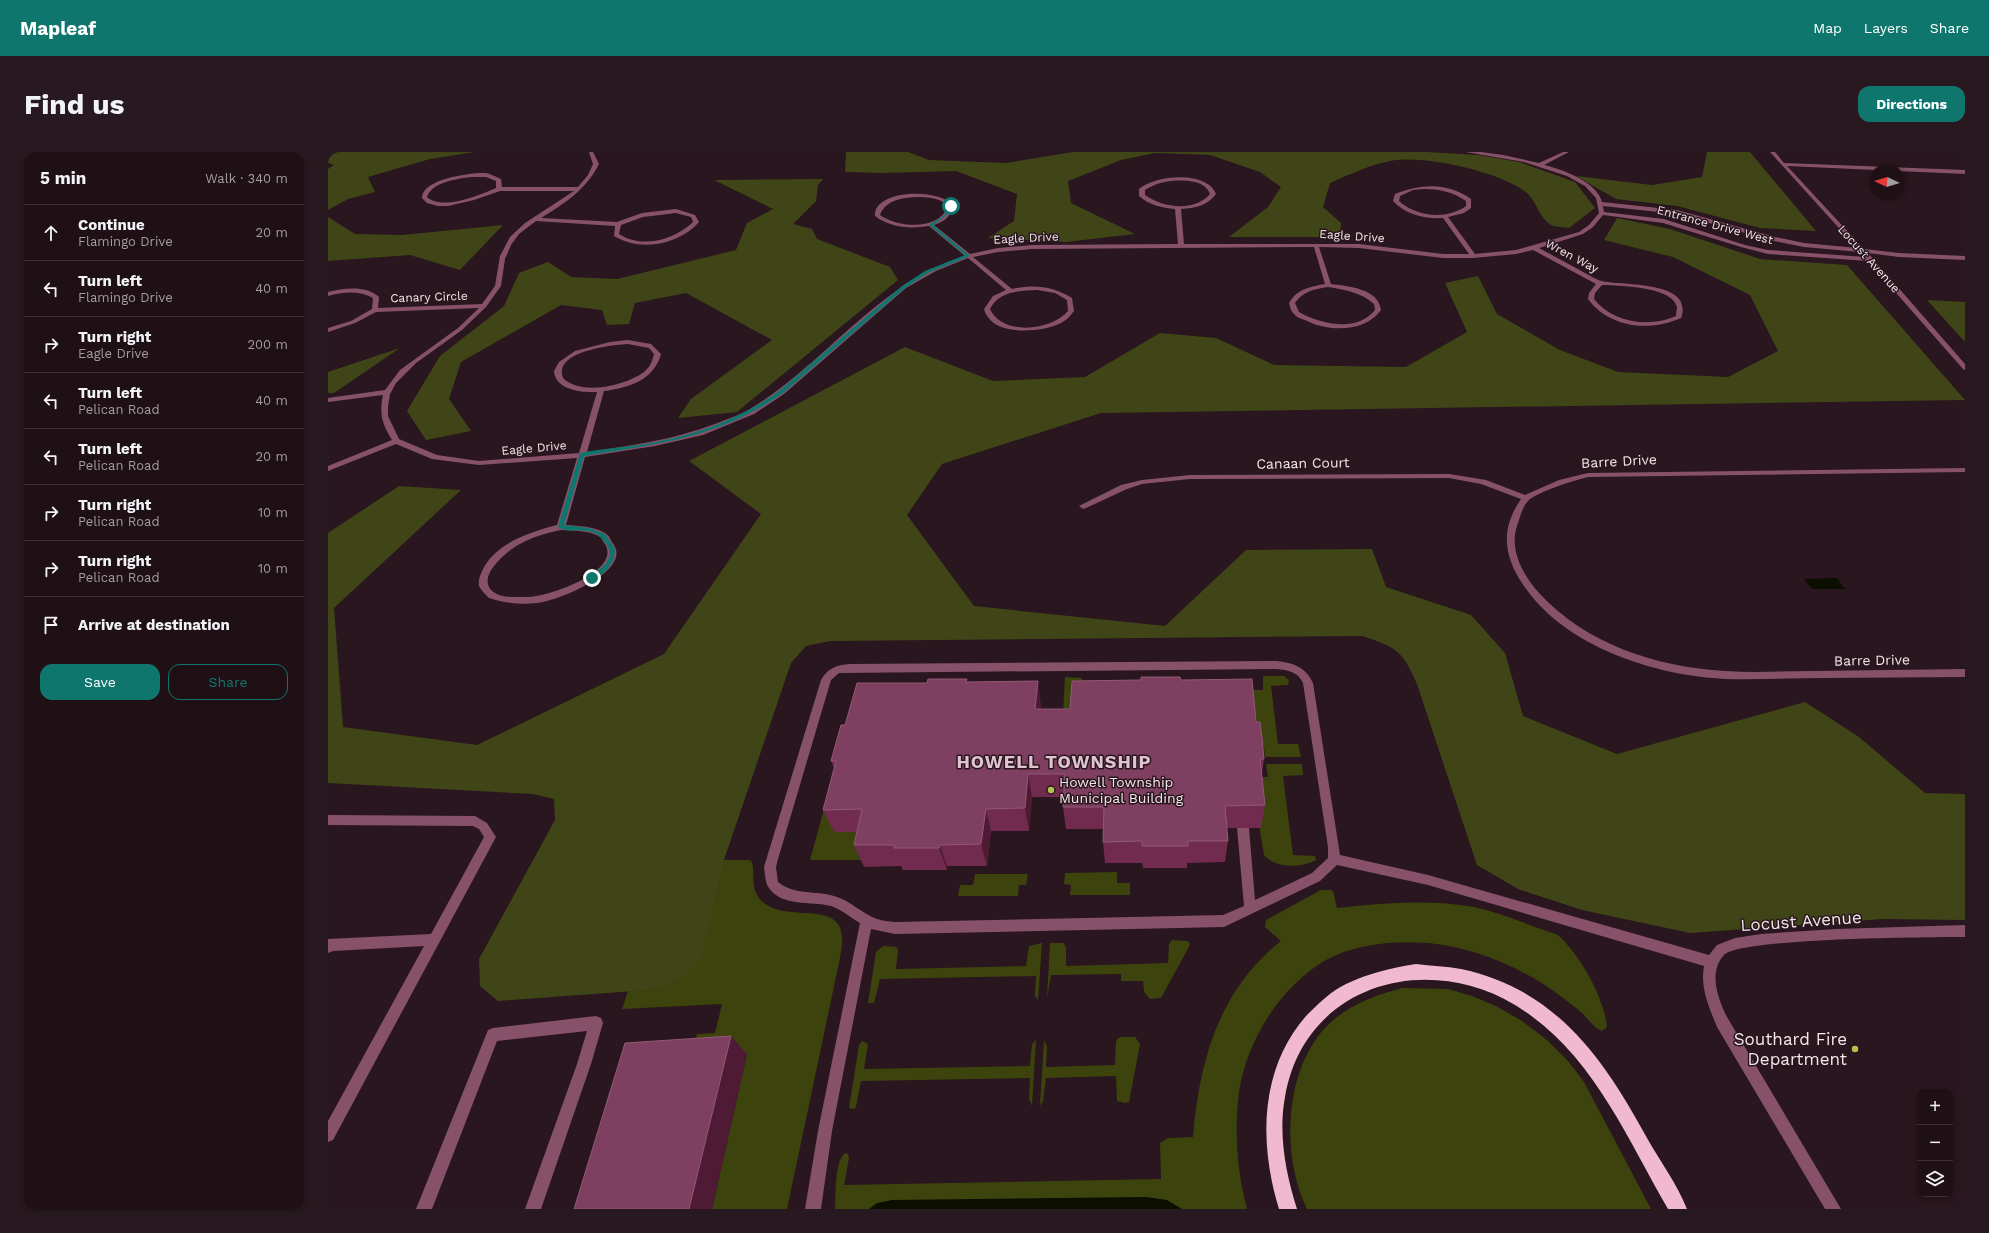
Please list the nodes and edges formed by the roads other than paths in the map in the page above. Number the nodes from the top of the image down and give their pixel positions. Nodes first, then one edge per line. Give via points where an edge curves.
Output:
1 (591, 152) edge
2 (1468, 152) edge
3 (1566, 152) edge
4 (1772, 152) edge
5 (1541, 164) junction
6 (1783, 164) junction
7 (1965, 172) edge
8 (499, 189) junction
9 (579, 189) junction
10 (1601, 204) junction
11 (1178, 208) junction
12 (1602, 213) junction
13 (1445, 217) junction
14 (535, 219) junction
15 (618, 224) junction
16 (931, 225) junction
17 (1181, 245) junction
18 (1316, 245) junction
19 (1534, 248) junction
20 (1862, 250) junction
21 (968, 256) junction
22 (1474, 256) junction
23 (1965, 258) edge
24 (1870, 259) junction
25 (1600, 283) junction
26 (1328, 285) junction
27 (1010, 290) junction
28 (328, 294) edge
29 (484, 306) junction
30 (375, 310) junction
31 (328, 330) edge
32 (1965, 368) edge
33 (601, 390) junction
34 (387, 392) junction
35 (328, 400) edge
36 (396, 441) junction
37 (582, 454) junction
38 (328, 469) edge
39 (1965, 470) edge
40 (1526, 498) junction
41 (1083, 506) dead end
42 (561, 527) junction
43 (1965, 673) edge
44 (328, 820) edge
45 (1243, 828) edge
46 (1334, 859) junction
47 (1250, 908) junction
48 (867, 920) junction
49 (1965, 932) edge
50 (434, 940) junction
51 (328, 948) edge
52 (1712, 962) junction
53 (328, 1135) edge
54 (424, 1209) edge
55 (533, 1209) edge
56 (813, 1209) edge
57 (1288, 1209) edge
58 (1678, 1209) edge
59 (1833, 1209) edge

1 - 9 street via 595,160 594,169 591,177
2 - 5 street
3 - 5 street
4 - 6 street, Locust Avenue
5 - 10 street via 1581,182
6 - 7 street
6 - 20 street, Locust Avenue
8 - 8 street via 499,180 494,177 471,175 439,183 426,191 424,197 429,202 449,203 471,200
8 - 9 street
9 - 14 street
10 - 12 street
10 - 20 street via 1677,212 1796,244
11 - 11 street via 1207,201 1211,198 1212,191 1200,182 1176,179 1150,184 1141,192 1151,203
11 - 17 street
12 - 19 street, Eagle Drive via 1591,226 1581,232
12 - 24 street, Entrance Drive West via 1664,221 1768,252
13 - 13 street via 1464,211 1469,207 1469,200 1459,193 1434,187 1412,189 1397,195 1396,201 1407,210
13 - 22 street
14 - 15 street
14 - 29 street via 517,233 506,248 498,286
15 - 15 street via 616,233 620,239 646,243 681,235 696,222 693,216 688,214 665,211 642,215
16 - 16 street via 903,226 888,223 877,215 879,209 889,201 915,195 938,197 947,201 951,210
16 - 21 street
17 - 18 street, Eagle Drive
17 - 21 street, Eagle Drive via 1011,248
18 - 22 street, Eagle Drive via 1359,246 1443,256
18 - 26 street
19 - 22 street, Eagle Drive
19 - 25 street, Wren Way
20 - 23 street via 1899,255
20 - 24 street, Locust Avenue
21 - 27 street
21 - 37 street, Eagle Drive via 926,272 904,287 781,392 751,412 700,433 655,444
24 - 32 street, Locust Avenue
25 - 25 street, Wren Way via 1592,293 1591,299 1601,311 1610,316 1648,325 1662,324 1679,317 1680,306 1674,299 1657,290 1633,284
26 - 26 street via 1304,290 1295,297 1292,303 1296,313 1317,323 1332,326 1348,326 1374,318 1378,306 1370,298 1354,289
27 - 27 street via 994,298 987,309 988,316 1002,326 1043,326 1065,318 1071,311 1070,299 1057,291 1036,288
28 - 30 street, Canary Circle via 350,291 371,293 376,297
29 - 30 street, Canary Circle
29 - 34 street via 460,329 418,358
30 - 31 street, Canary Circle via 353,322
33 - 33 street via 629,382 652,369 658,361 656,350 641,343 599,345 574,354 559,370 558,376 561,381 569,386
33 - 37 street
34 - 35 street
34 - 36 street via 384,408
36 - 37 street, Eagle Drive via 435,457 479,463
36 - 38 street
37 - 42 street
39 - 40 street, Barre Drive via 1600,473 1556,482
40 - 41 street, Canaan Court via 1483,482 1434,475 1190,477 1142,482 1124,487
40 - 43 street, Barre Drive via 1511,524 1513,559 1525,582 1556,615 1607,647 1670,668 1726,675
42 - 42 street via 540,532 515,543 498,555 482,578 484,586 492,596 512,600 537,600 592,578 605,569 611,559 612,549 603,535 589,530
44 - 50 street via 475,821 483,826 490,836
45 - 47 street
46 - 47 street via 1327,869 1313,879
46 - 48 street via 1308,683 1303,674 1294,668 1269,665 840,669 831,672 826,680 772,858 771,877 773,885 787,896 834,901
46 - 52 street via 1428,880
47 - 48 street via 1224,921 1180,923 895,928 879,926
48 - 56 street via 824,1138
49 - 52 street, Locust Avenue via 1786,937 1732,944 1721,949
50 - 51 street via 330,945
50 - 53 street
52 - 59 street via 1709,973 1710,997 1722,1022
54 - 55 street via 493,1035 596,1022 584,1064
57 - 58 highway via 1277,1166 1275,1107 1287,1060 1304,1030 1325,1006 1342,993 1361,984 1385,975 1433,971 1472,979 1506,993 1529,1006 1566,1034 1590,1060 1614,1096

